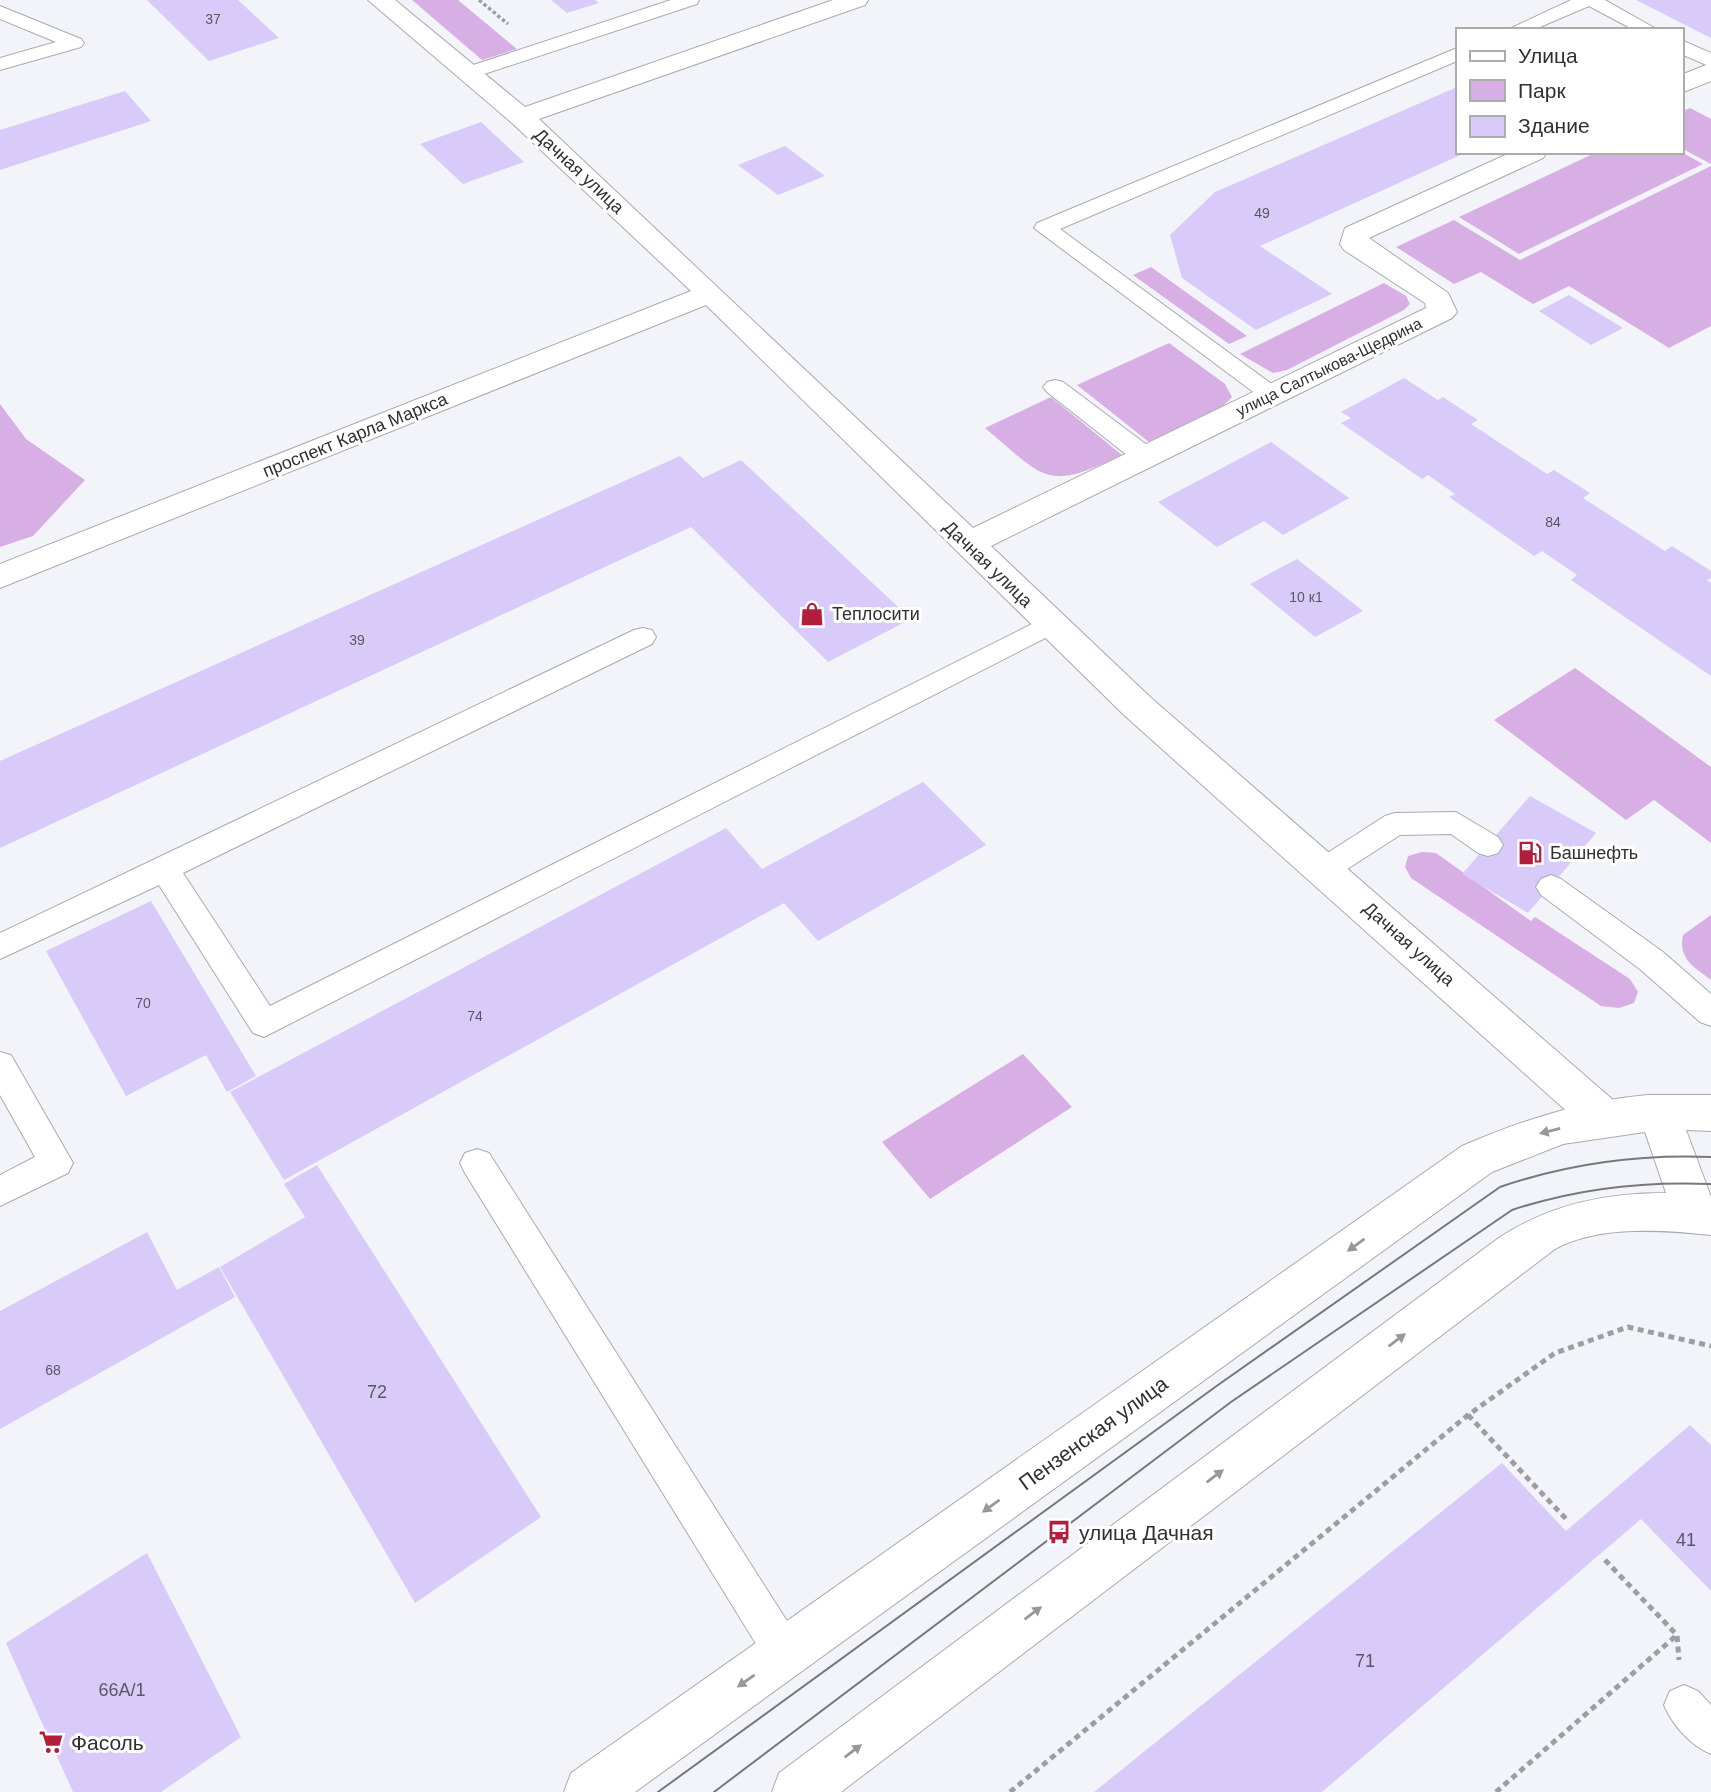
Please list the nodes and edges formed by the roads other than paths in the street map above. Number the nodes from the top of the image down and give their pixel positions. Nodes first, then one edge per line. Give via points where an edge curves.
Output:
1 (380, 0) edge
2 (690, 0) edge
3 (856, 0) edge
4 (1589, 0) edge
5 (0, 12) edge
6 (1521, 28) edge
7 (1645, 28) edge
8 (1683, 47) edge
9 (1456, 54) edge
10 (1711, 61) edge
11 (0, 64) edge
12 (1711, 71) edge
13 (468, 73) junction
14 (1683, 84) edge
15 (521, 117) junction
16 (1530, 154) edge
17 (710, 293) junction
18 (1055, 387) dead end
19 (1272, 395) junction
20 (1146, 457) junction
21 (967, 544) junction
22 (0, 577) edge
23 (1050, 624) junction
24 (643, 636) dead end
25 (1488, 845) dead end
26 (165, 869) junction
27 (1325, 869) junction
28 (1551, 887) dead end
29 (0, 947) edge
30 (1711, 1013) edge
31 (0, 1066) edge
32 (1711, 1113) edge
33 (1627, 1116) junction
34 (477, 1163) dead end
35 (0, 1191) edge
36 (1703, 1215) edge
37 (785, 1654) junction
38 (1684, 1705) road end
39 (1711, 1734) edge
40 (590, 1792) edge
41 (798, 1792) edge

1 - 13 street, Дачная улица
2 - 13 lane
3 - 15 street
4 - 6 lane
4 - 7 lane
5 - 11 lane via 74,43
8 - 10 lane
9 - 19 lane via 1045,228
12 - 14 street
13 - 15 street, Дачная улица
15 - 17 street, Дачная улица
16 - 19 street, улица Салтыкова-Щедрина via 1356,234 1354,244 1438,299 1442,312
17 - 21 street, Дачная улица
17 - 22 street, проспект Карла Маркса
18 - 20 lane
19 - 20 street, улица Салтыкова-Щедрина
20 - 21 street, улица Салтыкова-Щедрина
21 - 23 street, Дачная улица
23 - 26 lane via 264,1024
23 - 27 street, Дачная улица
24 - 26 lane
25 - 27 lane via 1456,823 1395,824
26 - 29 lane
27 - 33 street, Дачная улица
28 - 30 lane via 1652,961
31 - 35 lane via 56,1163
32 - 33 street, Пензенская улица
33 - 36 street
33 -> 37 street, Пензенская улица via 1543,1132 1477,1159
34 - 37 lane
41 -> 36 street via 1516,1251 1548,1231 1587,1219 1660,1212
37 -> 40 street, Пензенская улица
38 - 39 lane

